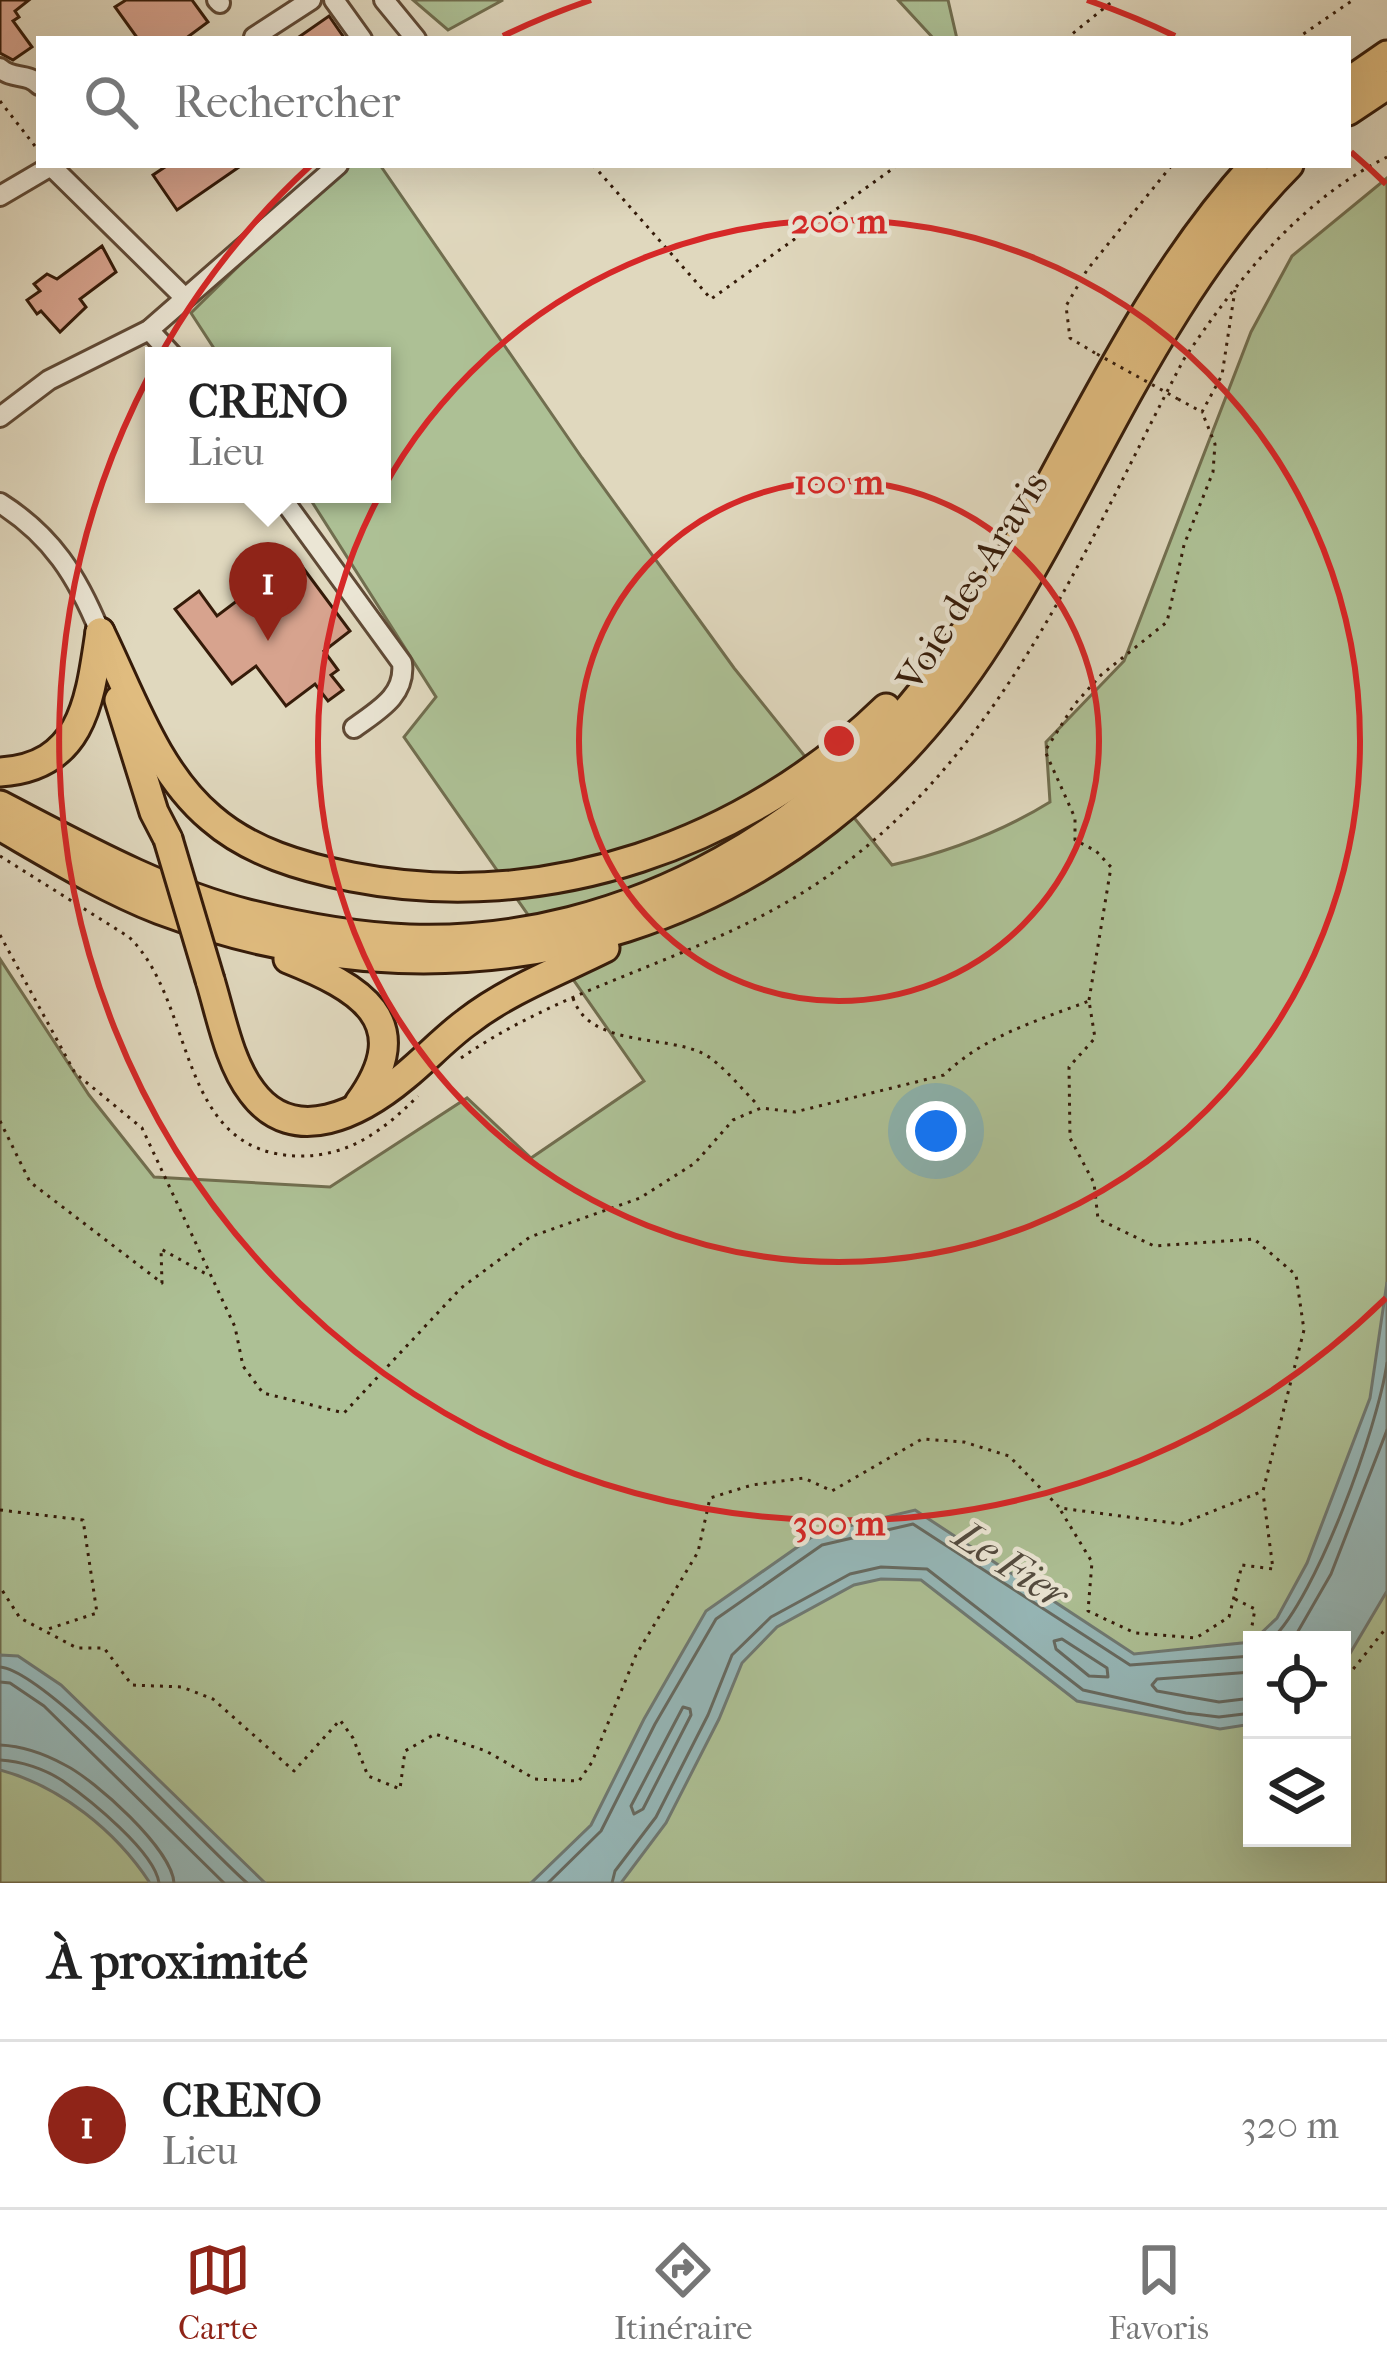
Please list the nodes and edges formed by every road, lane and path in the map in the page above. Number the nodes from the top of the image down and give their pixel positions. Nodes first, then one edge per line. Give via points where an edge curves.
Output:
1 (311, 0) edge
2 (334, 0) edge
3 (384, 0) edge
4 (1114, 0) edge
5 (1353, 0) edge
6 (256, 36) edge
7 (360, 36) edge
8 (414, 36) edge
9 (1070, 36) edge
10 (1300, 36) edge
11 (1387, 55) edge
12 (0, 68) edge
13 (1351, 80) edge
14 (36, 82) edge
15 (1387, 85) edge
16 (0, 101) edge
17 (1351, 109) edge
18 (36, 147) edge
19 (1387, 157) edge
20 (48, 168) edge
21 (53, 168) edge
22 (335, 168) edge
23 (596, 168) edge
24 (894, 168) edge
25 (1170, 168) edge
26 (1252, 168) edge
27 (1286, 168) edge
28 (0, 196) edge
29 (1235, 289) junction
30 (185, 298) junction
31 (149, 330) junction
32 (165, 347) edge
33 (1202, 412) junction
34 (0, 418) edge
35 (0, 503) edge
36 (285, 503) edge
37 (977, 612) junction
38 (100, 632) junction
39 (354, 728) dead end
40 (0, 772) edge
41 (179, 785) junction
42 (0, 805) edge
43 (0, 826) edge
44 (168, 839) junction
45 (0, 856) edge
46 (684, 908) junction
47 (193, 921) junction
48 (0, 935) edge
49 (572, 996) junction
50 (1089, 1001) junction
51 (453, 1063) dead end
52 (423, 1091) dead end
53 (761, 1108) junction
54 (352, 1111) junction
55 (0, 1121) edge
56 (211, 1276) junction
57 (1263, 1491) junction
58 (1058, 1506) junction
59 (0, 1510) edge
60 (0, 1586) edge
61 (1234, 1598) junction
62 (1387, 1628) edge
63 (44, 1630) junction
64 (1252, 1631) edge
65 (1351, 1672) edge

1 - 6 street
2 - 7 street
3 - 8 street
4 - 9 path
5 - 10 path
11 - 13 highway
12 - 14 street
15 - 17 highway
16 - 18 path
19 - 29 path via 1318,199
20 - 28 street
21 - 30 street
22 - 30 street
23 - 24 path via 711,298
25 - 33 path, bridge via 1087,270 1066,306 1070,338
26 - 37 highway, Voie des Aravis via 1169,278
27 - 46 highway, Voie des Aravis via 1192,286 1034,568 936,714 812,834
29 - 33 path via 1222,375
29 - 49 path via 1184,359 1028,659 912,804 855,856 781,906
30 - 31 street
31 - 32 street
31 - 34 street via 49,380
33 - 50 path via 1215,444 1213,472 1184,545 1167,622 1101,675 1045,751 1075,818 1076,840 1111,866
35 - 38 street via 62,557
36 - 39 street via 402,663 404,679 390,702
37 - 41 highway via 868,726 786,789 674,847 574,876 440,886 332,873 229,832
37 - 42 highway, Voie des Aravis via 902,716 785,822 684,880 554,924 410,939 286,922 164,884
38 - 40 highway via 88,704 73,735 34,766
38 - 41 highway
38 - 44 highway
41 - 44 highway
43 - 47 highway, Voie des Aravis via 106,886
44 - 54 highway, bridge via 239,1070 259,1100 300,1122
45 - 52 path via 142,950 208,1105 246,1141 287,1155 340,1151 376,1134
46 - 47 highway, Voie des Aravis via 592,940 404,960 277,945
46 - 54 highway via 495,1003
47 - 54 highway via 326,974 364,998 381,1053
48 - 56 path via 75,1073 142,1128
49 - 51 path
49 - 53 path via 605,1030 702,1053
50 - 53 path via 988,1043 944,1075 795,1112
50 - 57 path via 1095,1038 1069,1067 1070,1138 1094,1183 1098,1219 1154,1246 1254,1239 1296,1275 1304,1330
53 - 56 path via 733,1120 695,1163 640,1198 530,1238 461,1288 344,1413 263,1393 243,1366
55 - 56 path via 30,1182 162,1283 161,1249
57 - 58 path via 1181,1524
57 - 61 path via 1273,1569 1242,1565
58 - 61 path via 1092,1562 1088,1611 1135,1633 1196,1638 1229,1618
58 - 63 path via 1009,1456 922,1438 832,1491 804,1478 710,1498 698,1552 636,1655 579,1781 535,1779 435,1734 405,1751 400,1789 368,1776 340,1720 294,1771 213,1699 182,1687 132,1684 104,1648 77,1648
59 - 63 path via 83,1520 97,1613
60 - 63 path via 20,1618
61 - 64 path via 1256,1609
62 - 65 path

